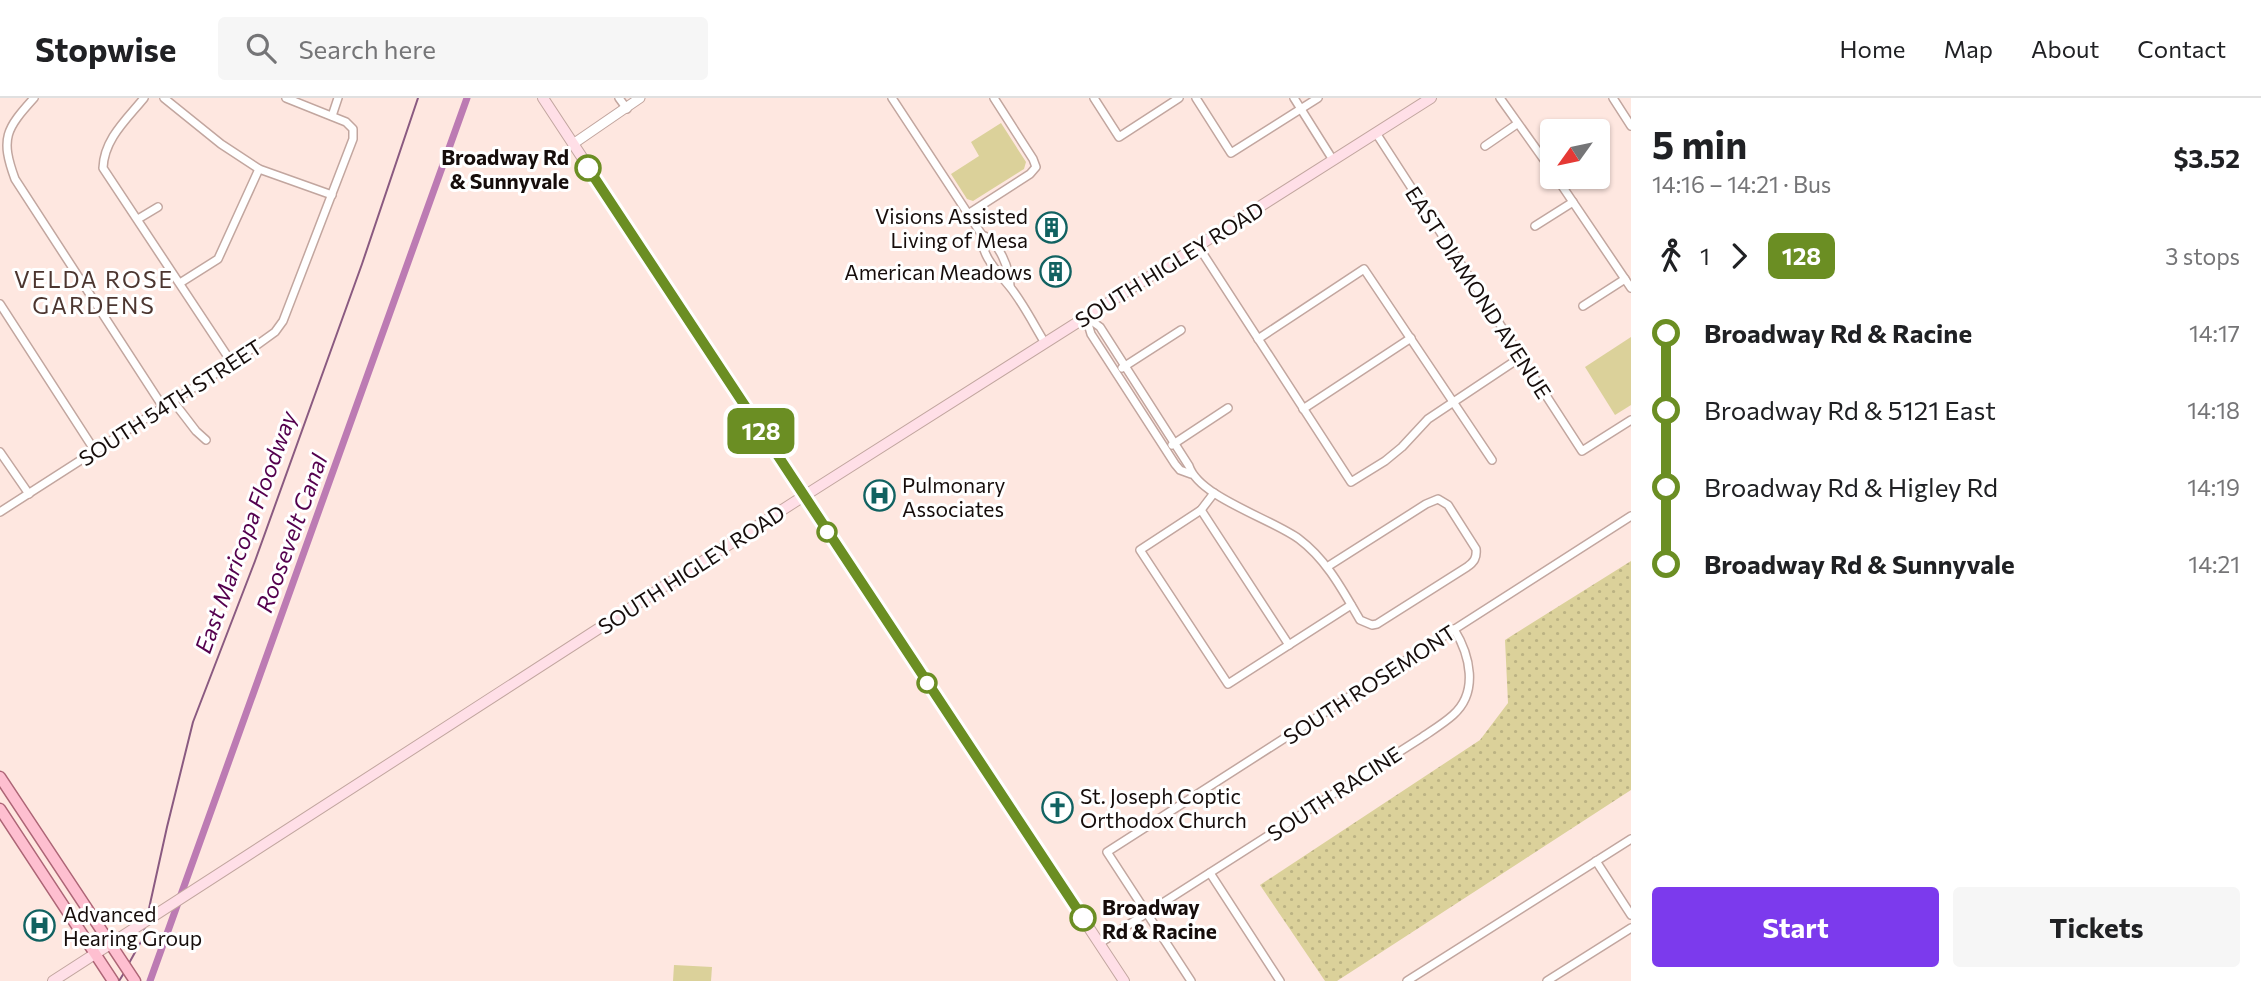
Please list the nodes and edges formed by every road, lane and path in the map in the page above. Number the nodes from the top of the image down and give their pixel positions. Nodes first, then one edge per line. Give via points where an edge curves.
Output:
1 (34, 98) edge
2 (144, 98) edge
3 (164, 98) edge
4 (286, 98) edge
5 (338, 98) edge
6 (543, 98) edge
7 (619, 98) edge
8 (640, 98) edge
9 (892, 98) edge
10 (994, 98) edge
11 (1094, 98) edge
12 (1179, 98) edge
13 (1196, 98) edge
14 (1294, 98) edge
15 (1318, 98) edge
16 (1431, 98) edge
17 (1500, 98) edge
18 (1613, 98) edge
19 (627, 109) junction
20 (1301, 109) junction
21 (332, 116) junction
22 (1517, 124) junction
23 (1631, 126) edge
24 (3, 133) edge
25 (1376, 133) junction
26 (573, 144) junction
27 (1485, 146) dead end
28 (1540, 155) edge
29 (1334, 160) junction
30 (259, 169) junction
31 (1564, 189) edge
32 (332, 195) junction
33 (1573, 202) junction
34 (158, 207) dead end
35 (968, 214) junction
36 (138, 219) junction
37 (1535, 226) dead end
38 (982, 235) junction
39 (1198, 246) junction
40 (1625, 279) junction
41 (180, 284) junction
42 (1010, 286) junction
43 (1631, 288) edge
44 (0, 304) edge
45 (1583, 306) dead end
46 (1086, 317) junction
47 (1181, 330) dead end
48 (1411, 338) junction
49 (1258, 339) junction
50 (1045, 343) junction
51 (1521, 357) junction
52 (232, 363) junction
53 (1125, 366) junction
54 (1116, 372) junction
55 (173, 401) junction
56 (1454, 401) junction
57 (163, 407) junction
58 (1228, 408) dead end
59 (1303, 409) junction
60 (1631, 420) edge
61 (206, 440) dead end
62 (1174, 443) junction
63 (1166, 449) junction
64 (95, 451) junction
65 (0, 452) edge
66 (1492, 460) dead end
67 (1192, 474) junction
68 (1214, 493) junction
69 (29, 494) junction
70 (804, 496) junction
71 (1200, 510) junction
72 (0, 512) edge
73 (1631, 516) edge
74 (1327, 567) junction
75 (1351, 605) junction
76 (1454, 629) junction
77 (1289, 645) junction
78 (0, 777) edge
79 (0, 808) edge
80 (1631, 839) edge
81 (1596, 862) junction
82 (1210, 873) junction
83 (1147, 913) junction
84 (1631, 915) edge
85 (1631, 928) edge
86 (1100, 943) junction
87 (110, 944) junction
88 (96, 954) junction
89 (133, 978) edge
90 (113, 980) edge
91 (53, 981) edge
92 (1124, 981) edge
93 (1191, 981) edge
94 (1280, 981) edge
95 (1407, 981) edge
96 (1547, 981) edge

1 - 24 street
2 - 36 street via 110,141 103,168
3 - 30 street
4 - 21 street
5 - 21 street
6 - 26 main road
7 - 19 street
8 - 19 street
9 - 35 street
10 - 35 street via 1036,167
11 - 12 street via 1119,137
13 - 20 street via 1231,153
14 - 20 street
15 - 20 street
16 - 25 main road, SOUTH HIGLEY ROAD
17 - 22 street
18 - 23 street
19 - 26 street
20 - 29 street
21 - 32 street, SOUTH 54TH STREET via 353,129 353,139
22 - 27 street
22 - 28 street
24 - 57 street via 7,158 24,195
25 - 29 main road, SOUTH HIGLEY ROAD
25 - 51 street, EAST DIAMOND AVENUE
26 - 70 main road
29 - 39 main road, SOUTH HIGLEY ROAD
30 - 32 street
30 - 41 street via 218,260
31 - 33 street
32 - 52 street, SOUTH 54TH STREET via 283,321
33 - 37 street
33 - 40 street
34 - 36 street
35 - 38 street
36 - 41 street
38 - 42 street via 988,257
38 - 42 street via 998,250
39 - 46 main road, SOUTH HIGLEY ROAD
39 - 49 street
40 - 43 street
40 - 45 street
41 - 52 street
42 - 50 street
44 - 64 street
46 - 50 main road, SOUTH HIGLEY ROAD
46 - 53 street via 1100,327
46 - 54 street via 1091,334
47 - 53 street
48 - 49 street via 1364,269
48 - 56 street
48 - 59 street
49 - 59 street
50 - 70 main road, SOUTH HIGLEY ROAD
51 - 56 street
51 - 60 street, EAST DIAMOND AVENUE via 1582,451
52 - 55 street, SOUTH 54TH STREET
53 - 54 street
53 - 62 street
54 - 63 street
55 - 57 street, SOUTH 54TH STREET
55 - 61 street
56 - 59 street via 1385,461 1351,482
56 - 66 street
57 - 64 street, SOUTH 54TH STREET
58 - 62 street
62 - 63 street
62 - 67 street
63 - 67 street via 1180,470
64 - 69 street, SOUTH 54TH STREET
65 - 69 street
67 - 68 street
68 - 71 street
68 - 74 street via 1299,539
69 - 72 street, SOUTH 54TH STREET
70 - 86 main road
70 - 87 main road, SOUTH HIGLEY ROAD
71 - 77 street
71 - 77 street via 1140,550 1228,684
73 - 76 street, SOUTH ROSEMONT
74 - 75 street
74 - 75 street via 1433,500 1448,505 1472,540 1477,556 1474,562 1377,624 1360,620
75 - 77 street
76 - 82 street, SOUTH RACINE via 1470,667 1469,684 1455,714
76 - 83 street, SOUTH ROSEMONT via 1107,852
78 - 87 main road
79 - 88 main road
80 - 81 street
81 - 84 street
81 - 95 street
82 - 83 street, SOUTH RACINE
82 - 94 street
83 - 86 street, SOUTH RACINE
83 - 93 street
85 - 96 street
86 - 92 main road
87 - 88 main road, SOUTH HIGLEY ROAD
87 - 89 main road
88 - 90 main road
88 - 91 main road, SOUTH HIGLEY ROAD

